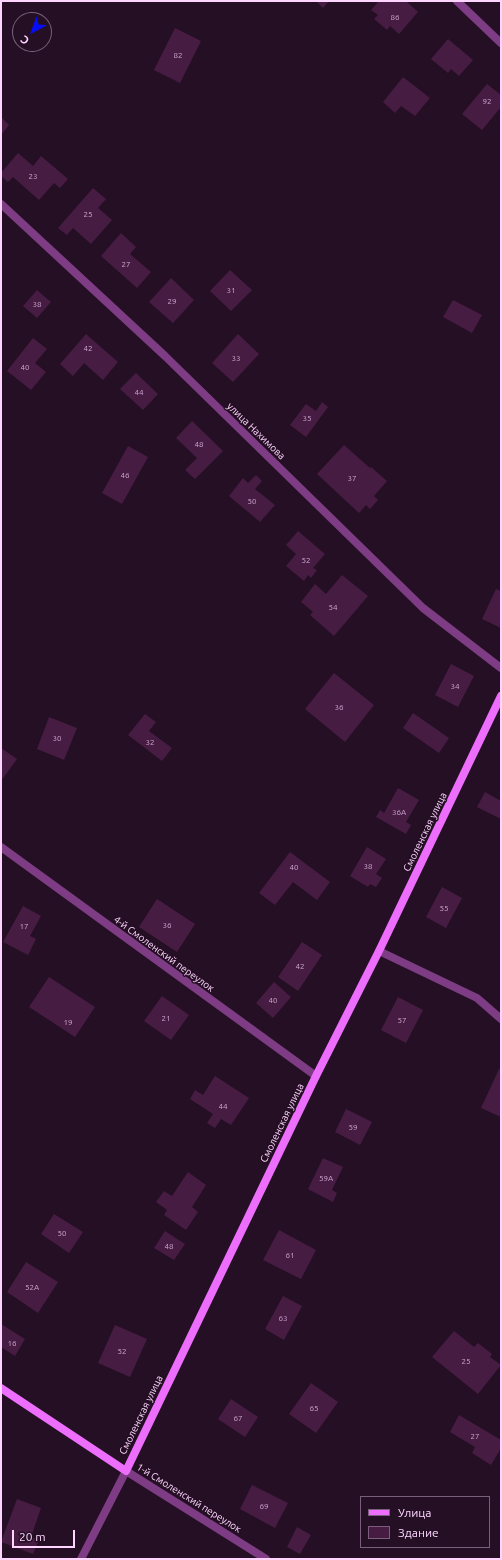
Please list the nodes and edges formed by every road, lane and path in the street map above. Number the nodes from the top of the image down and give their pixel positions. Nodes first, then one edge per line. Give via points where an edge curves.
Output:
1 (457, 1) edge
2 (501, 43) edge
3 (1, 204) edge
4 (501, 668) edge
5 (501, 696) edge
6 (1, 848) edge
7 (379, 951) junction
8 (501, 1019) edge
9 (316, 1076) junction
10 (1, 1388) edge
11 (126, 1471) junction
12 (81, 1559) edge
13 (266, 1559) edge

1 - 2 street
3 - 4 street, улица Нахимова via 165,356 423,608
5 - 7 street, Смоленская улица
6 - 9 street, 4-й Смоленский переулок
7 - 8 street via 477,998
7 - 9 street, Смоленская улица
9 - 11 street, Смоленская улица
10 - 11 street, 1-й Смоленский переулок
11 - 12 street, Смоленская улица
11 - 13 street, 1-й Смоленский переулок

